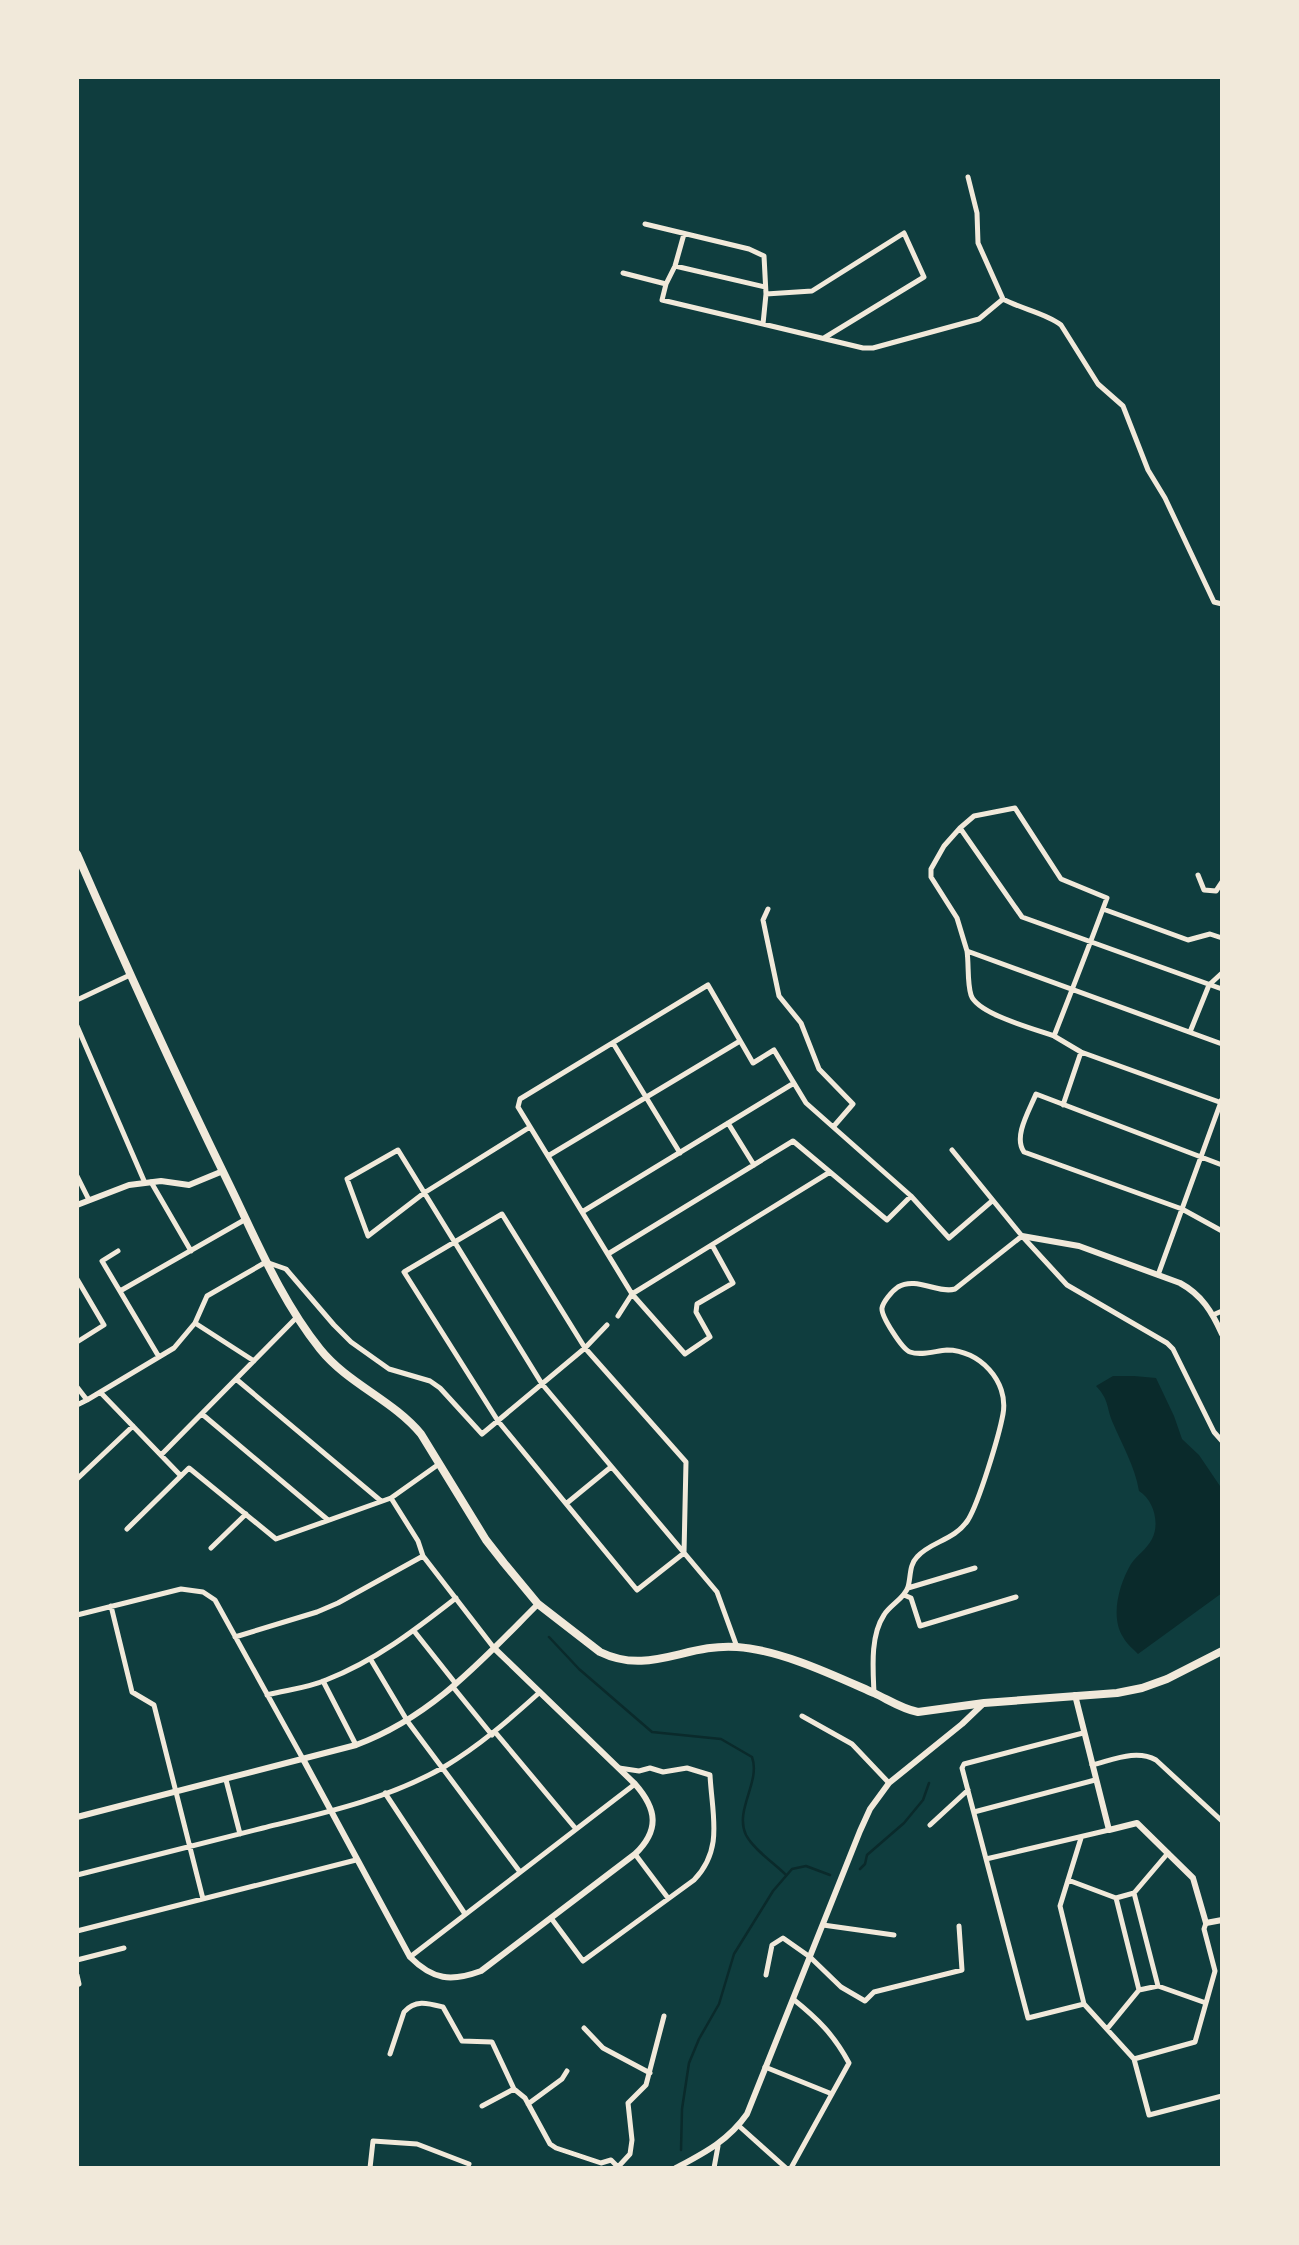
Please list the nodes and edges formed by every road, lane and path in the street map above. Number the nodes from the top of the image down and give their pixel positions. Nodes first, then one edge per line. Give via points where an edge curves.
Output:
1 (968, 177) dead end
2 (645, 224) dead end
3 (684, 234) junction
4 (675, 266) junction
5 (623, 273) dead end
6 (666, 284) junction
7 (766, 290) junction
8 (1003, 299) junction
9 (763, 324) junction
10 (824, 338) junction
11 (1222, 604) edge
12 (960, 828) junction
13 (77, 854) edge
14 (1198, 875) dead end
15 (1222, 882) edge
16 (768, 909) dead end
17 (1103, 909) junction
18 (1222, 938) edge
19 (1090, 942) junction
20 (967, 951) junction
21 (1222, 973) edge
22 (130, 975) junction
23 (1209, 985) junction
24 (1072, 989) junction
25 (1222, 989) edge
26 (77, 1000) edge
27 (77, 1026) edge
28 (1191, 1032) junction
29 (1054, 1036) junction
30 (740, 1041) junction
31 (613, 1043) junction
32 (1222, 1044) edge
33 (1081, 1052) junction
34 (794, 1083) junction
35 (646, 1097) junction
36 (1222, 1102) edge
37 (1063, 1105) junction
38 (728, 1123) junction
39 (834, 1126) junction
40 (530, 1127) junction
41 (952, 1150) dead end
42 (680, 1153) junction
43 (548, 1156) junction
44 (1201, 1157) junction
45 (754, 1166) junction
46 (1222, 1166) edge
47 (223, 1171) junction
48 (830, 1172) junction
49 (77, 1176) edge
50 (148, 1182) junction
51 (424, 1192) junction
52 (911, 1196) junction
53 (89, 1200) junction
54 (992, 1201) junction
55 (77, 1205) edge
56 (1182, 1209) junction
57 (582, 1212) junction
58 (246, 1219) junction
59 (1222, 1231) edge
60 (1022, 1236) junction
61 (455, 1242) junction
62 (712, 1245) junction
63 (118, 1251) dead end
64 (191, 1251) junction
65 (608, 1254) junction
66 (266, 1262) junction
67 (1158, 1275) junction
68 (77, 1279) edge
69 (120, 1291) junction
70 (632, 1294) junction
71 (1222, 1311) edge
72 (1213, 1315) junction
73 (297, 1317) junction
74 (618, 1317) dead end
75 (195, 1324) junction
76 (607, 1325) dead end
77 (1222, 1334) edge
78 (77, 1342) edge
79 (585, 1348) junction
80 (159, 1357) junction
81 (254, 1361) junction
82 (236, 1379) junction
83 (542, 1384) junction
84 (77, 1387) edge
85 (101, 1393) junction
86 (87, 1400) junction
87 (77, 1405) edge
88 (202, 1414) junction
89 (498, 1420) junction
90 (132, 1426) junction
91 (1222, 1441) edge
92 (161, 1455) junction
93 (439, 1464) junction
94 (611, 1466) junction
95 (181, 1476) junction
96 (77, 1479) edge
97 (391, 1498) junction
98 (381, 1502) junction
99 (567, 1503) junction
100 (246, 1514) junction
101 (328, 1520) junction
102 (127, 1529) dead end
103 (211, 1548) dead end
104 (684, 1553) junction
105 (424, 1556) junction
106 (975, 1568) dead end
107 (908, 1588) junction
108 (904, 1595) junction
109 (1016, 1597) dead end
110 (456, 1598) junction
111 (538, 1604) junction
112 (111, 1606) junction
113 (77, 1615) edge
114 (414, 1631) junction
115 (235, 1637) junction
116 (737, 1647) junction
117 (494, 1648) junction
118 (1222, 1651) edge
119 (371, 1660) junction
120 (323, 1681) junction
121 (455, 1686) junction
122 (540, 1692) junction
123 (874, 1693) junction
124 (267, 1695) junction
125 (1075, 1695) junction
126 (984, 1703) junction
127 (802, 1716) dead end
128 (408, 1722) junction
129 (1083, 1733) junction
130 (494, 1734) junction
131 (356, 1745) junction
132 (303, 1759) junction
133 (1092, 1765) junction
134 (442, 1768) junction
135 (619, 1768) junction
136 (226, 1780) junction
137 (1096, 1780) junction
138 (889, 1783) junction
139 (635, 1784) junction
140 (968, 1790) junction
141 (176, 1793) junction
142 (385, 1793) junction
143 (330, 1811) junction
144 (974, 1812) junction
145 (77, 1817) edge
146 (1222, 1821) edge
147 (930, 1825) dead end
148 (576, 1829) junction
149 (1109, 1830) junction
150 (240, 1834) junction
151 (1081, 1838) junction
152 (189, 1847) junction
153 (1168, 1853) junction
154 (635, 1854) junction
155 (986, 1859) junction
156 (356, 1860) junction
157 (520, 1872) junction
158 (77, 1875) edge
159 (1068, 1880) junction
160 (1134, 1893) junction
161 (1116, 1898) junction
162 (202, 1899) junction
163 (668, 1899) junction
164 (465, 1914) junction
165 (551, 1918) junction
166 (1222, 1920) edge
167 (1206, 1923) junction
168 (823, 1925) junction
169 (959, 1926) dead end
170 (77, 1931) edge
171 (894, 1935) dead end
172 (124, 1948) dead end
173 (410, 1957) junction
174 (810, 1957) junction
175 (77, 1960) edge
176 (77, 1975) edge
177 (766, 1975) dead end
178 (77, 1985) edge
179 (1158, 1986) junction
180 (1139, 1990) junction
181 (793, 1999) junction
182 (1206, 2003) junction
183 (1084, 2004) junction
184 (664, 2016) dead end
185 (584, 2028) dead end
186 (1107, 2029) junction
187 (390, 2053) dead end
188 (1134, 2059) junction
189 (765, 2067) junction
190 (567, 2071) dead end
191 (650, 2073) junction
192 (514, 2089) junction
193 (832, 2094) junction
194 (1222, 2096) edge
195 (528, 2104) junction
196 (482, 2106) dead end
197 (739, 2126) junction
198 (718, 2146) junction
199 (370, 2168) edge
200 (467, 2168) edge
201 (618, 2168) edge
202 (676, 2168) edge
203 (714, 2168) edge
204 (789, 2168) edge

1 - 8 street via 977,213 978,243
2 - 3 street
3 - 4 street
3 - 7 street via 764,256
4 - 6 street
4 - 7 street
5 - 6 street
6 - 9 street via 662,300
7 - 9 street
7 - 10 street via 813,291 904,233 924,277
8 - 10 street via 979,319 873,348
8 - 11 street via 1056,321 1098,384 1123,406 1148,470 1214,602
9 - 10 street
12 - 17 street via 974,816 1015,808 1061,879 1107,898
12 - 19 street via 1022,917
12 - 20 street via 944,846 931,877 957,918
13 - 22 main road
14 - 15 street via 1204,890 1210,892
16 - 39 street via 763,920 779,996 801,1023 819,1069 853,1104
17 - 18 street via 1188,940 1210,934
17 - 19 street
19 - 23 street
19 - 24 street
20 - 24 street
20 - 29 street via 971,996 976,1004
21 - 23 street
22 - 26 street
22 - 47 main road
23 - 25 street
23 - 28 street
24 - 28 street
24 - 29 street
27 - 50 street
28 - 32 street
29 - 33 street
30 - 31 street via 709,985
30 - 34 street via 753,1063 774,1050
30 - 35 street
31 - 35 street
31 - 40 street via 520,1099 518,1107
33 - 36 street
33 - 37 street
34 - 38 street
34 - 39 street via 806,1103
35 - 42 street
35 - 43 street
36 - 44 street
37 - 44 street
37 - 56 street via 1035,1094 1020,1136 1024,1152
38 - 42 street
38 - 45 street
39 - 52 street
40 - 43 street
40 - 51 street
41 - 54 street
42 - 57 street
43 - 57 street
44 - 46 street
44 - 56 street
45 - 48 street via 793,1141
45 - 65 street
47 - 50 street via 189,1185
47 - 58 main road
48 - 52 street via 887,1220
48 - 62 street
49 - 53 street
50 - 53 street via 116,1188
50 - 64 street
51 - 51 street via 368,1236 347,1180 398,1150
51 - 61 street
52 - 54 street via 949,1238
53 - 55 street
54 - 60 street
56 - 59 street
56 - 67 street
57 - 65 street
58 - 64 street
58 - 66 main road
60 - 67 street via 1079,1246
60 - 91 street via 1067,1285 1173,1349
60 - 107 street via 955,1289 918,1284 897,1287 883,1303 882,1314 904,1348 918,1353 948,1350 973,1357 997,1378 1004,1401 969,1518 951,1537 918,1555
61 - 79 street via 502,1214
61 - 83 street
61 - 89 street via 404,1272
62 - 70 street
62 - 70 street via 733,1283 697,1304 696,1312 710,1337 685,1354
63 - 69 street via 102,1261
64 - 69 street
65 - 70 street
66 - 73 main road
66 - 75 street via 207,1296
66 - 89 street via 286,1269 351,1342 389,1368 440,1388 482,1434
67 - 72 street via 1193,1289
68 - 78 street via 104,1325
69 - 80 street
70 - 74 street
71 - 72 street
72 - 77 street
73 - 81 street
73 - 93 main road via 337,1367 410,1421
75 - 80 street via 174,1348
75 - 81 street
76 - 79 street
79 - 83 street
79 - 104 street via 686,1462
80 - 85 street
81 - 82 street
82 - 88 street
82 - 98 street
83 - 89 street
83 - 94 street
84 - 86 street
85 - 86 street
85 - 90 street
86 - 87 street
88 - 92 street
88 - 101 street
89 - 99 street
90 - 92 street
90 - 96 street
92 - 95 street
93 - 97 street
93 - 111 main road via 486,1540
94 - 99 street
94 - 104 street
95 - 100 street via 189,1468
95 - 102 street
97 - 98 street
97 - 105 street
98 - 101 street
99 - 104 street via 637,1590
100 - 101 street via 276,1539
100 - 103 street
104 - 116 street via 717,1592
105 - 110 street
105 - 115 street via 317,1612
106 - 107 street
107 - 108 street
108 - 109 street via 911,1598 920,1626
108 - 123 street via 882,1617 876,1636
110 - 114 street
110 - 117 street
111 - 116 main road via 600,1652 627,1661
111 - 117 street
112 - 113 street
112 - 115 street via 181,1589 203,1592 215,1600
112 - 141 street via 132,1692 154,1705
114 - 119 street
114 - 121 street
115 - 124 street
116 - 123 main road via 781,1656
117 - 121 street
117 - 122 street
118 - 125 main road via 1142,1688
119 - 120 street
119 - 128 street
120 - 124 street
120 - 131 street
121 - 128 street
121 - 130 street
122 - 130 street
122 - 135 street
123 - 126 main road via 918,1712
124 - 132 street
125 - 126 main road
125 - 129 street
126 - 138 street
127 - 138 street via 852,1744
128 - 131 street
128 - 134 street
129 - 133 street
129 - 140 street via 964,1765
130 - 134 street
130 - 148 street
131 - 132 street
132 - 136 street
132 - 143 street
133 - 137 street
133 - 146 street via 1146,1755
134 - 142 street
134 - 157 street
135 - 139 street
135 - 163 street via 663,1772 687,1768 710,1775 712,1855 706,1868
136 - 141 street
136 - 150 street
137 - 144 street
137 - 149 street
138 - 168 street via 870,1809
139 - 148 street
139 - 154 street via 646,1797 653,1821 645,1844
140 - 144 street
140 - 147 street
141 - 145 street
141 - 152 street
142 - 143 street
142 - 164 street
143 - 150 street
143 - 156 street
144 - 155 street
148 - 157 street
149 - 151 street
149 - 153 street via 1137,1823
150 - 152 street
151 - 155 street
151 - 159 street
152 - 158 street
152 - 162 street
153 - 160 street
153 - 167 street via 1193,1878
154 - 163 street
154 - 165 street
155 - 183 street via 1028,2018
156 - 162 street
156 - 173 street
157 - 164 street
159 - 161 street
159 - 183 street via 1060,1906
160 - 161 street
160 - 179 street
161 - 180 street
162 - 170 street
163 - 165 street via 583,1961
164 - 173 street
165 - 173 street via 469,1975 433,1974
166 - 167 street
167 - 182 street via 1215,1970
168 - 171 street
168 - 174 street
169 - 174 street via 962,1970 874,1992 865,2001 841,1987
172 - 175 street
174 - 177 street via 788,1939 778,1940 772,1945
174 - 181 street
176 - 178 street
179 - 180 street
179 - 182 street
180 - 186 street
181 - 189 street
181 - 193 street via 822,2022 849,2063
182 - 188 street via 1195,2042
183 - 186 street
184 - 191 street
185 - 191 street via 603,2048
186 - 188 street
187 - 192 street via 408,2006 423,2002 443,2007 462,2041 492,2042
188 - 194 street via 1149,2115
189 - 193 street
189 - 197 street
190 - 195 street
191 - 201 street via 644,2090 628,2103 630,2154
192 - 195 street
192 - 196 street
193 - 204 street
195 - 201 street via 550,2144 600,2163 611,2160
197 - 198 street
197 - 204 street
198 - 202 street
198 - 203 street
199 - 200 street via 373,2141 417,2144 469,2164

